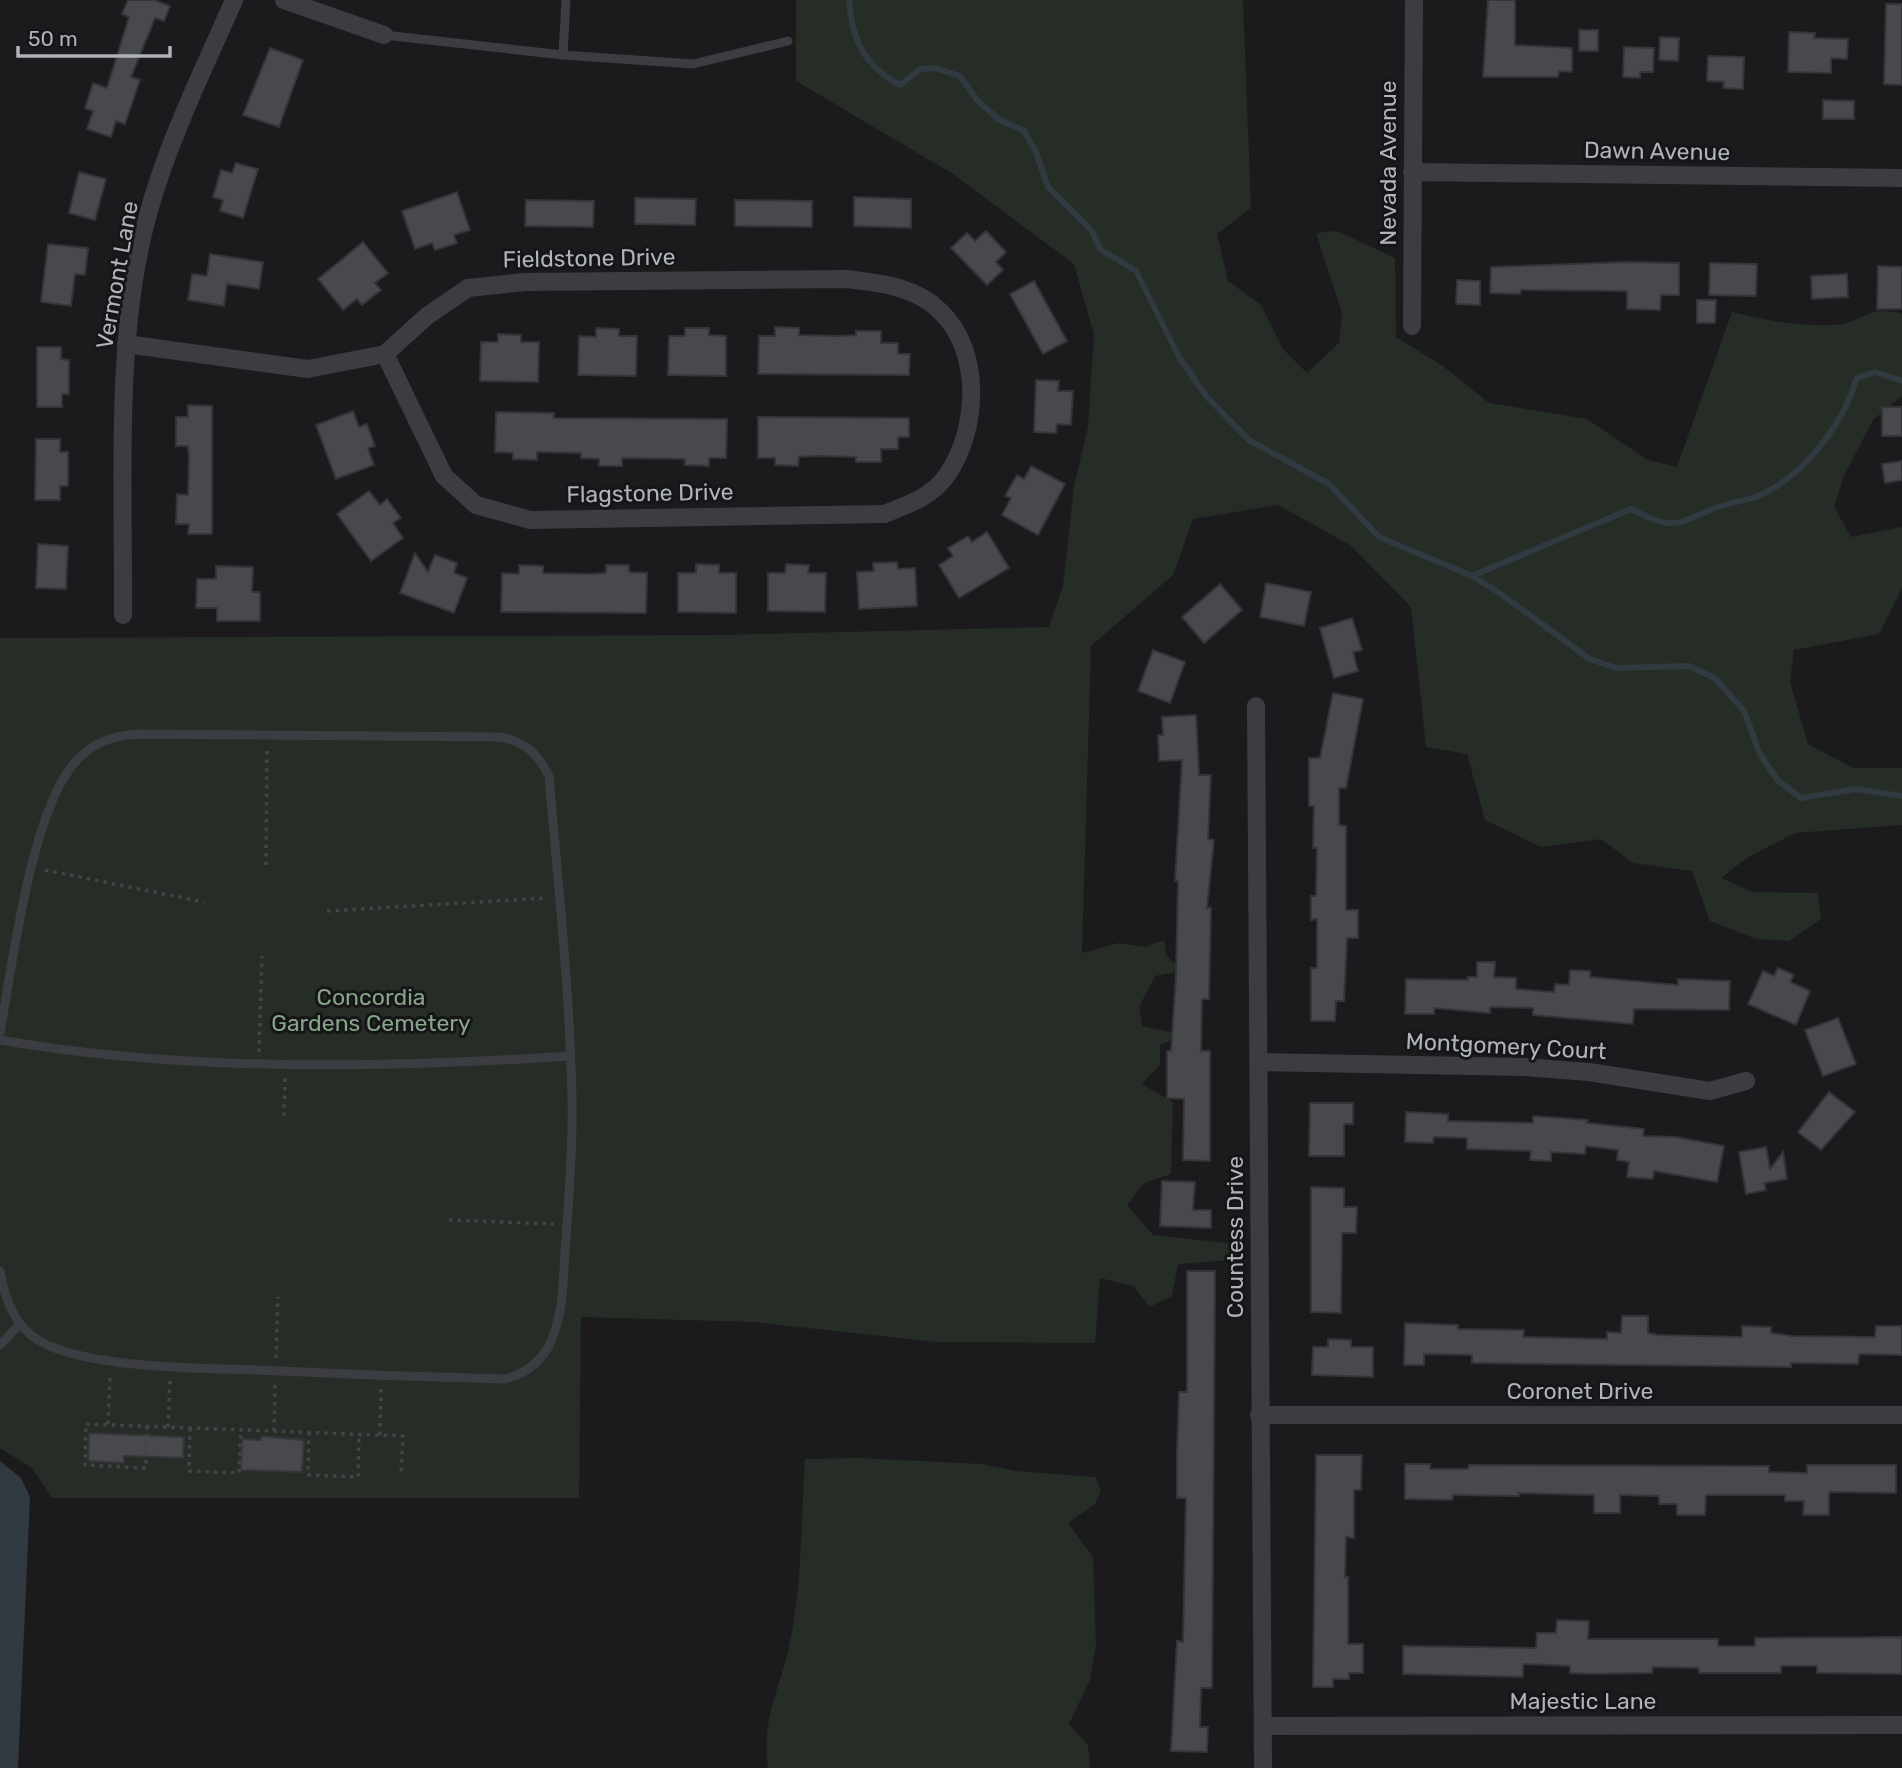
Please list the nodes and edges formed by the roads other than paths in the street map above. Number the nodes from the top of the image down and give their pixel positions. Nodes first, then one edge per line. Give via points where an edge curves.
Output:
1 (234, 0) edge
2 (284, 0) edge
3 (566, 0) edge
4 (1414, 0) edge
5 (384, 35) joint
6 (788, 41) dead end
7 (563, 55) junction
8 (1412, 172) junction
9 (1902, 178) edge
10 (1412, 326) dead end
11 (126, 344) junction
12 (385, 354) junction
13 (967, 435) joint
14 (123, 615) dead end
15 (1256, 706) dead end
16 (0, 1033) edge
17 (0, 1040) edge
18 (570, 1056) junction
19 (1261, 1062) junction
20 (1746, 1081) dead end
21 (0, 1271) edge
22 (20, 1324) junction
23 (0, 1345) edge
24 (1259, 1415) junction
25 (1902, 1415) edge
26 (1902, 1725) edge
27 (1264, 1726) junction
28 (1263, 1768) edge

1 - 11 street, Vermont Lane via 188,104 147,218
2 - 5 street
3 - 7 lane
4 - 8 street, Nevada Avenue
5 - 7 lane
6 - 7 lane via 693,64
8 - 9 street, Dawn Avenue
8 - 10 street, Nevada Avenue
11 - 12 street via 309,369
11 - 14 street, Vermont Lane
12 - 13 street, Flagstone Drive via 444,475 476,505 530,520 884,514 920,500 946,476
12 - 13 street, Fieldstone Drive via 427,316 468,288 525,282 846,279 897,285 940,310 959,338 972,382
15 - 19 street, Countess Drive
16 - 18 lane via 32,868 58,788 77,759 93,745 137,734 501,737 531,748 548,776
17 - 18 lane via 152,1058 286,1064
18 - 22 lane via 572,1134 556,1325 548,1348 522,1374 505,1379 170,1366 65,1350 34,1337
19 - 20 street, Montgomery Court via 1524,1067 1710,1091
19 - 24 street, Countess Drive
21 - 22 lane
22 - 23 lane
24 - 25 street, Coronet Drive
24 - 27 street, Countess Drive
26 - 27 street, Majestic Lane
27 - 28 street, Countess Drive

